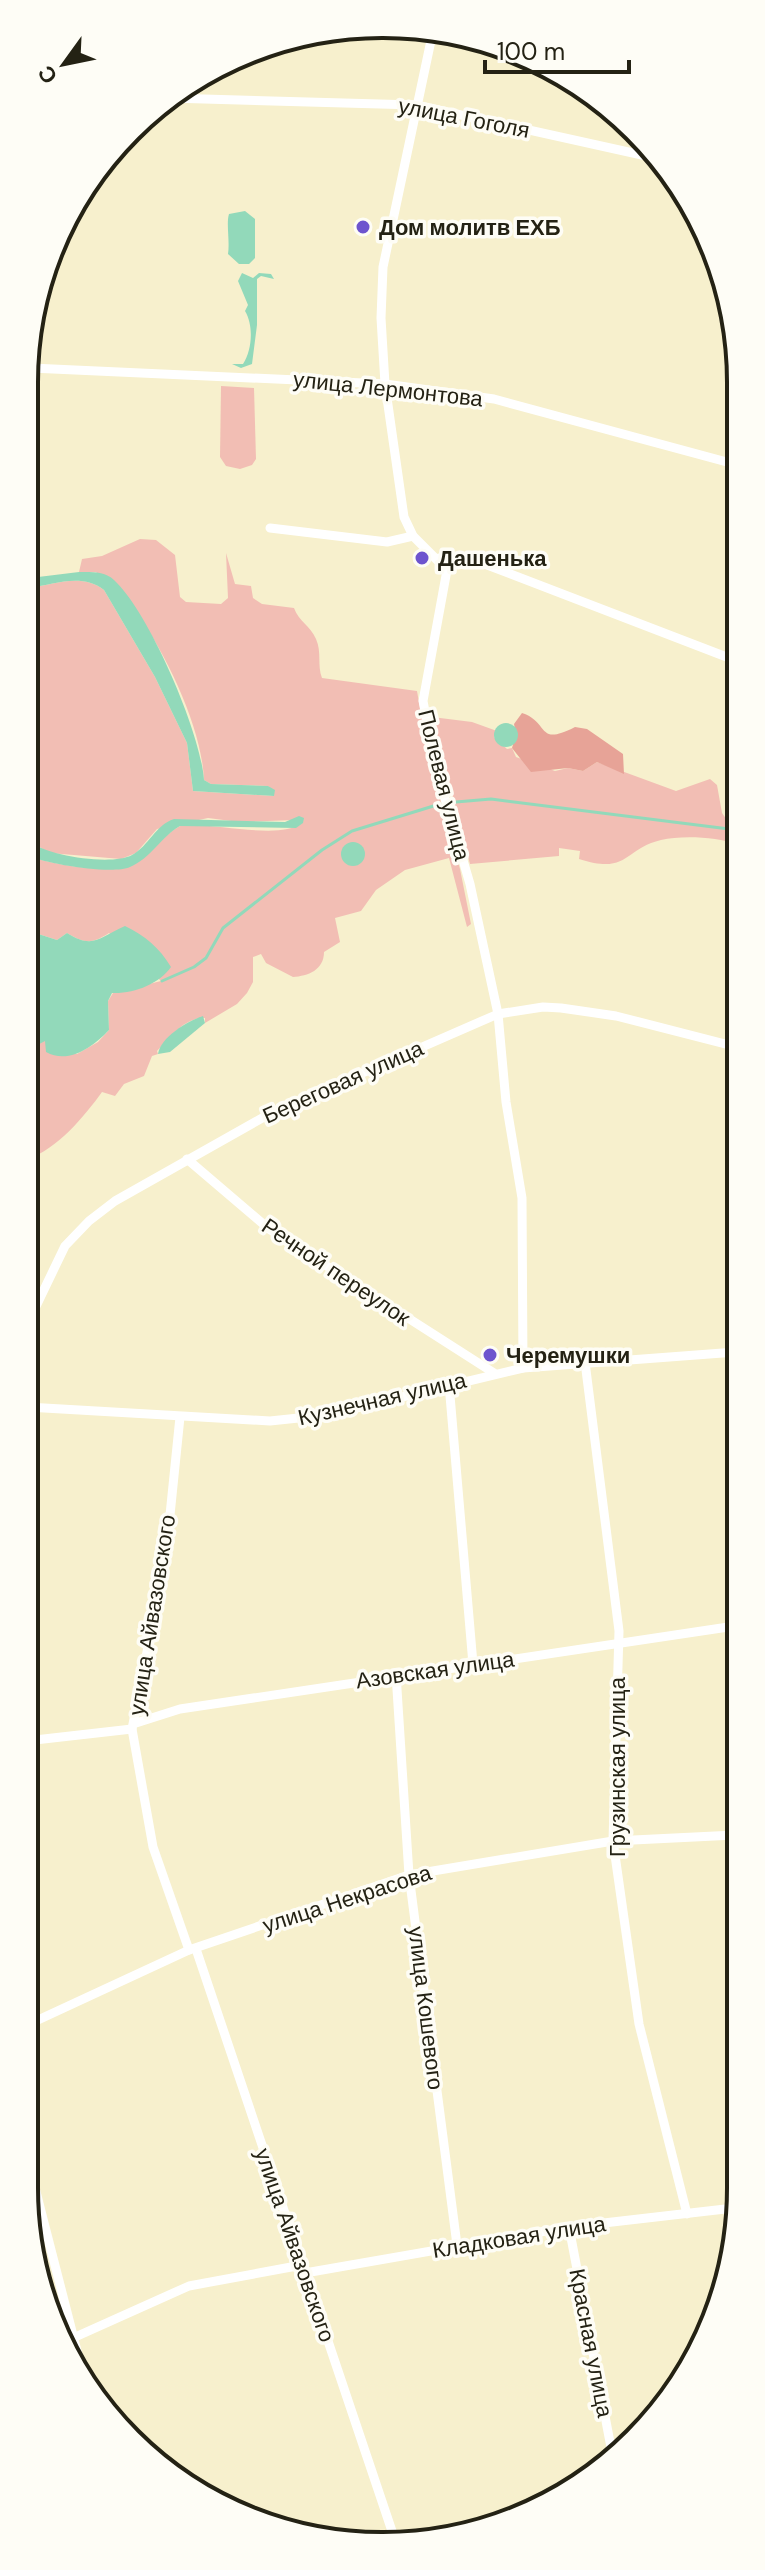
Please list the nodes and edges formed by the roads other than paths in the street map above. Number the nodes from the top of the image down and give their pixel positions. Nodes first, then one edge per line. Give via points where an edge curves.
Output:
1 (431, 42) edge
2 (188, 99) edge
3 (416, 105) junction
4 (642, 155) edge
5 (39, 368) edge
6 (385, 384) junction
7 (727, 462) edge
8 (270, 528) dead end
9 (413, 536) junction
10 (439, 558) junction
11 (727, 657) edge
12 (498, 1014) junction
13 (727, 1044) edge
14 (187, 1159) junction
15 (38, 1301) edge
16 (727, 1353) edge
17 (585, 1362) junction
18 (523, 1368) junction
19 (494, 1373) junction
20 (449, 1384) junction
21 (38, 1408) edge
22 (180, 1417) junction
23 (727, 1627) edge
24 (617, 1644) junction
25 (473, 1664) junction
26 (396, 1674) junction
27 (134, 1726) junction
28 (38, 1739) edge
29 (727, 1835) edge
30 (613, 1841) junction
31 (409, 1875) junction
32 (193, 1950) junction
33 (38, 2020) edge
34 (39, 2203) edge
35 (726, 2209) edge
36 (687, 2214) junction
37 (569, 2227) junction
38 (457, 2245) junction
39 (303, 2269) junction
40 (73, 2338) joint
41 (611, 2446) edge
42 (392, 2532) edge

1 - 3 street
2 - 3 street, улица Гоголя
3 - 4 street, улица Гоголя
3 - 6 street via 383,267
5 - 6 street, улица Лермонтова
6 - 7 street, улица Лермонтова via 494,399
6 - 9 street via 402,509
8 - 9 street via 387,542
9 - 10 street
10 - 11 street via 482,563
10 - 12 street, Полевая улица via 447,577 423,685 425,716
12 - 13 street, Береговая улица via 561,1008
12 - 14 street, Береговая улица via 295,1102
12 - 18 street, Полевая улица via 522,1198
14 - 15 street, Береговая улица via 115,1201 78,1231 55,1263
14 - 19 street, Речной переулок via 269,1229
16 - 17 street, Кузнечная улица
17 - 18 street, Кузнечная улица
17 - 24 street, Грузинская улица
18 - 19 street, Кузнечная улица
19 - 20 street, Кузнечная улица
20 - 22 street, Кузнечная улица via 294,1419
20 - 25 street
21 - 22 street, Кузнечная улица
22 - 27 street, улица Айвазовского via 166,1554
23 - 24 street, Азовская улица
24 - 25 street, Азовская улица
24 - 30 street, Грузинская улица
25 - 26 street, Азовская улица
26 - 27 street, Азовская улица via 180,1709
26 - 31 street, улица Кошевого
27 - 28 street, Азовская улица
27 - 32 street, улица Айвазовского via 155,1855
29 - 30 street, улица Некрасова
30 - 31 street, улица Некрасова
30 - 36 street, Грузинская улица via 639,2024
31 - 32 street, улица Некрасова
31 - 38 street, улица Кошевого
32 - 33 street, улица Некрасова
32 - 39 street, улица Айвазовского
34 - 40 street
35 - 36 street, Кладковая улица
36 - 37 street, Кладковая улица
37 - 38 street, Кладковая улица
37 - 41 street, Красная улица
38 - 39 street, Кладковая улица
39 - 40 street, Кладковая улица via 189,2286
39 - 42 street, улица Айвазовского

